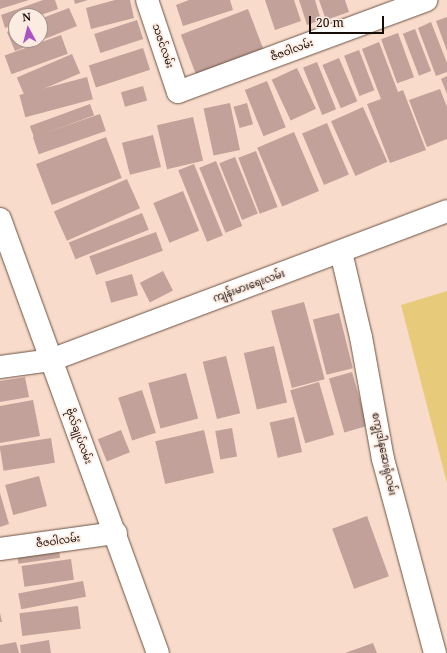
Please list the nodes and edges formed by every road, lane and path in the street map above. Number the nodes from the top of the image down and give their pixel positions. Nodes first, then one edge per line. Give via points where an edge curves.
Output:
1 (147, 0) edge
2 (427, 0) edge
3 (178, 92) joint
4 (447, 211) edge
5 (0, 219) edge
6 (341, 252) junction
7 (51, 360) junction
8 (0, 367) edge
9 (116, 533) junction
10 (0, 549) edge
11 (158, 653) edge
12 (435, 653) edge

1 - 3 street, သဇင်လမ်း
2 - 3 street, ဇီဇဝါလမ်း
4 - 6 street, ကျန်းမားရေးလမ်း
5 - 7 street, ဗိုလ်ချုပ်လမ်း
6 - 7 street, ကျန်းမားရေးလမ်း
6 - 12 street, စက္ခုဒါနဆေးရုံလမ်း via 361,337 383,459
7 - 8 street, ကျန်းမားရေးလမ်း
7 - 9 street, ဗိုလ်ချုပ်လမ်း
9 - 10 street, ဇီဇဝါလမ်း
9 - 11 street, ဗိုလ်ချုပ်လမ်း

